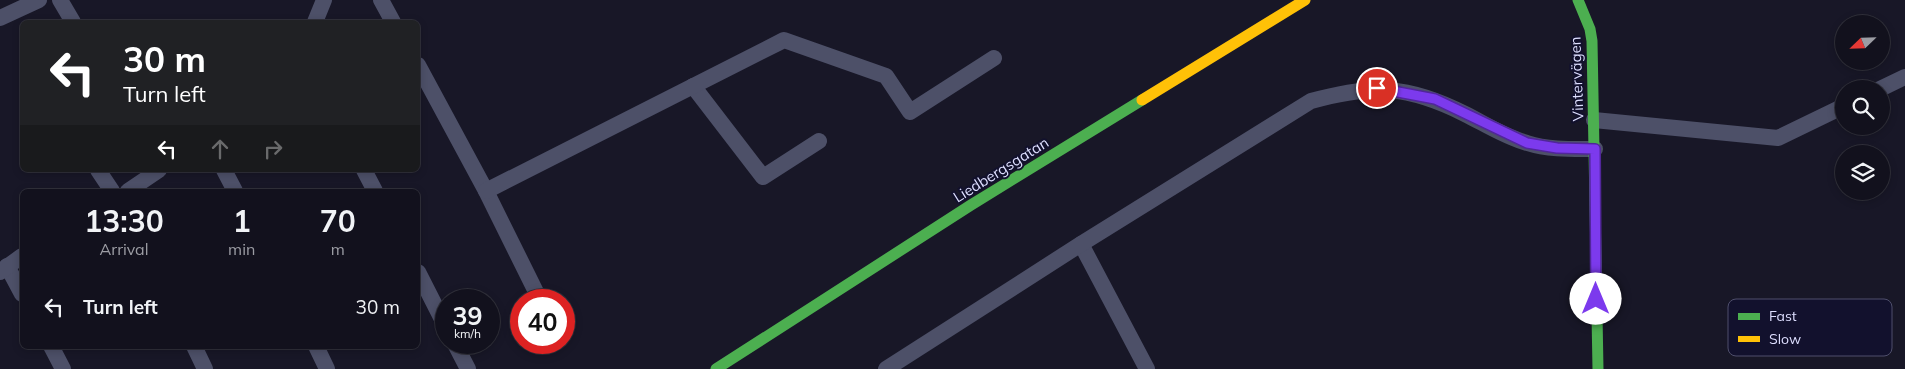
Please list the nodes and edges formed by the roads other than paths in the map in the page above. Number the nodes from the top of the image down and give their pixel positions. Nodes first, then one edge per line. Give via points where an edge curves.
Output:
1 (39, 0) edge
2 (60, 0) edge
3 (324, 0) edge
4 (381, 0) edge
5 (1305, 0) edge
6 (1578, 0) edge
7 (0, 18) edge
8 (72, 20) edge
9 (316, 20) edge
10 (392, 20) edge
11 (994, 58) dead end
12 (420, 70) edge
13 (1905, 76) edge
14 (1890, 84) edge
15 (693, 86) junction
16 (1835, 110) edge
17 (1594, 120) junction
18 (819, 141) dead end
19 (1595, 149) junction
20 (99, 172) edge
21 (156, 172) edge
22 (225, 172) edge
23 (365, 172) edge
24 (111, 189) edge
25 (131, 189) edge
26 (234, 189) edge
27 (374, 189) edge
28 (486, 192) junction
29 (1080, 244) junction
30 (20, 257) edge
31 (4, 269) edge
32 (420, 276) edge
33 (534, 289) edge
34 (20, 291) edge
35 (435, 305) edge
36 (52, 349) edge
37 (195, 349) edge
38 (317, 349) edge
39 (460, 354) edge
40 (63, 369) edge
41 (205, 369) edge
42 (327, 369) edge
43 (468, 369) edge
44 (716, 369) edge
45 (886, 369) edge
46 (1147, 369) edge
47 (1598, 369) edge

1 - 7 lane
2 - 8 lane
3 - 9 lane
4 - 10 lane
5 - 44 street, Liedbergsgatan via 971,205
6 - 17 street, Vintervägen via 1592,41
11 - 15 lane via 910,112 886,76 784,40
12 - 28 lane
13 - 14 lane
15 - 18 lane via 763,177
15 - 28 lane
16 - 17 lane via 1778,138
17 - 19 street, Vintervägen
19 - 29 lane via 1527,143 1435,99 1377,88 1342,92 1311,102
19 - 47 street, Vintervägen
20 - 24 lane
21 - 25 lane
22 - 26 lane
23 - 27 lane
28 - 33 lane
29 - 45 lane
29 - 46 lane
30 - 31 lane
31 - 34 lane
32 - 35 lane
36 - 40 lane
37 - 41 lane
38 - 42 lane
39 - 43 lane

